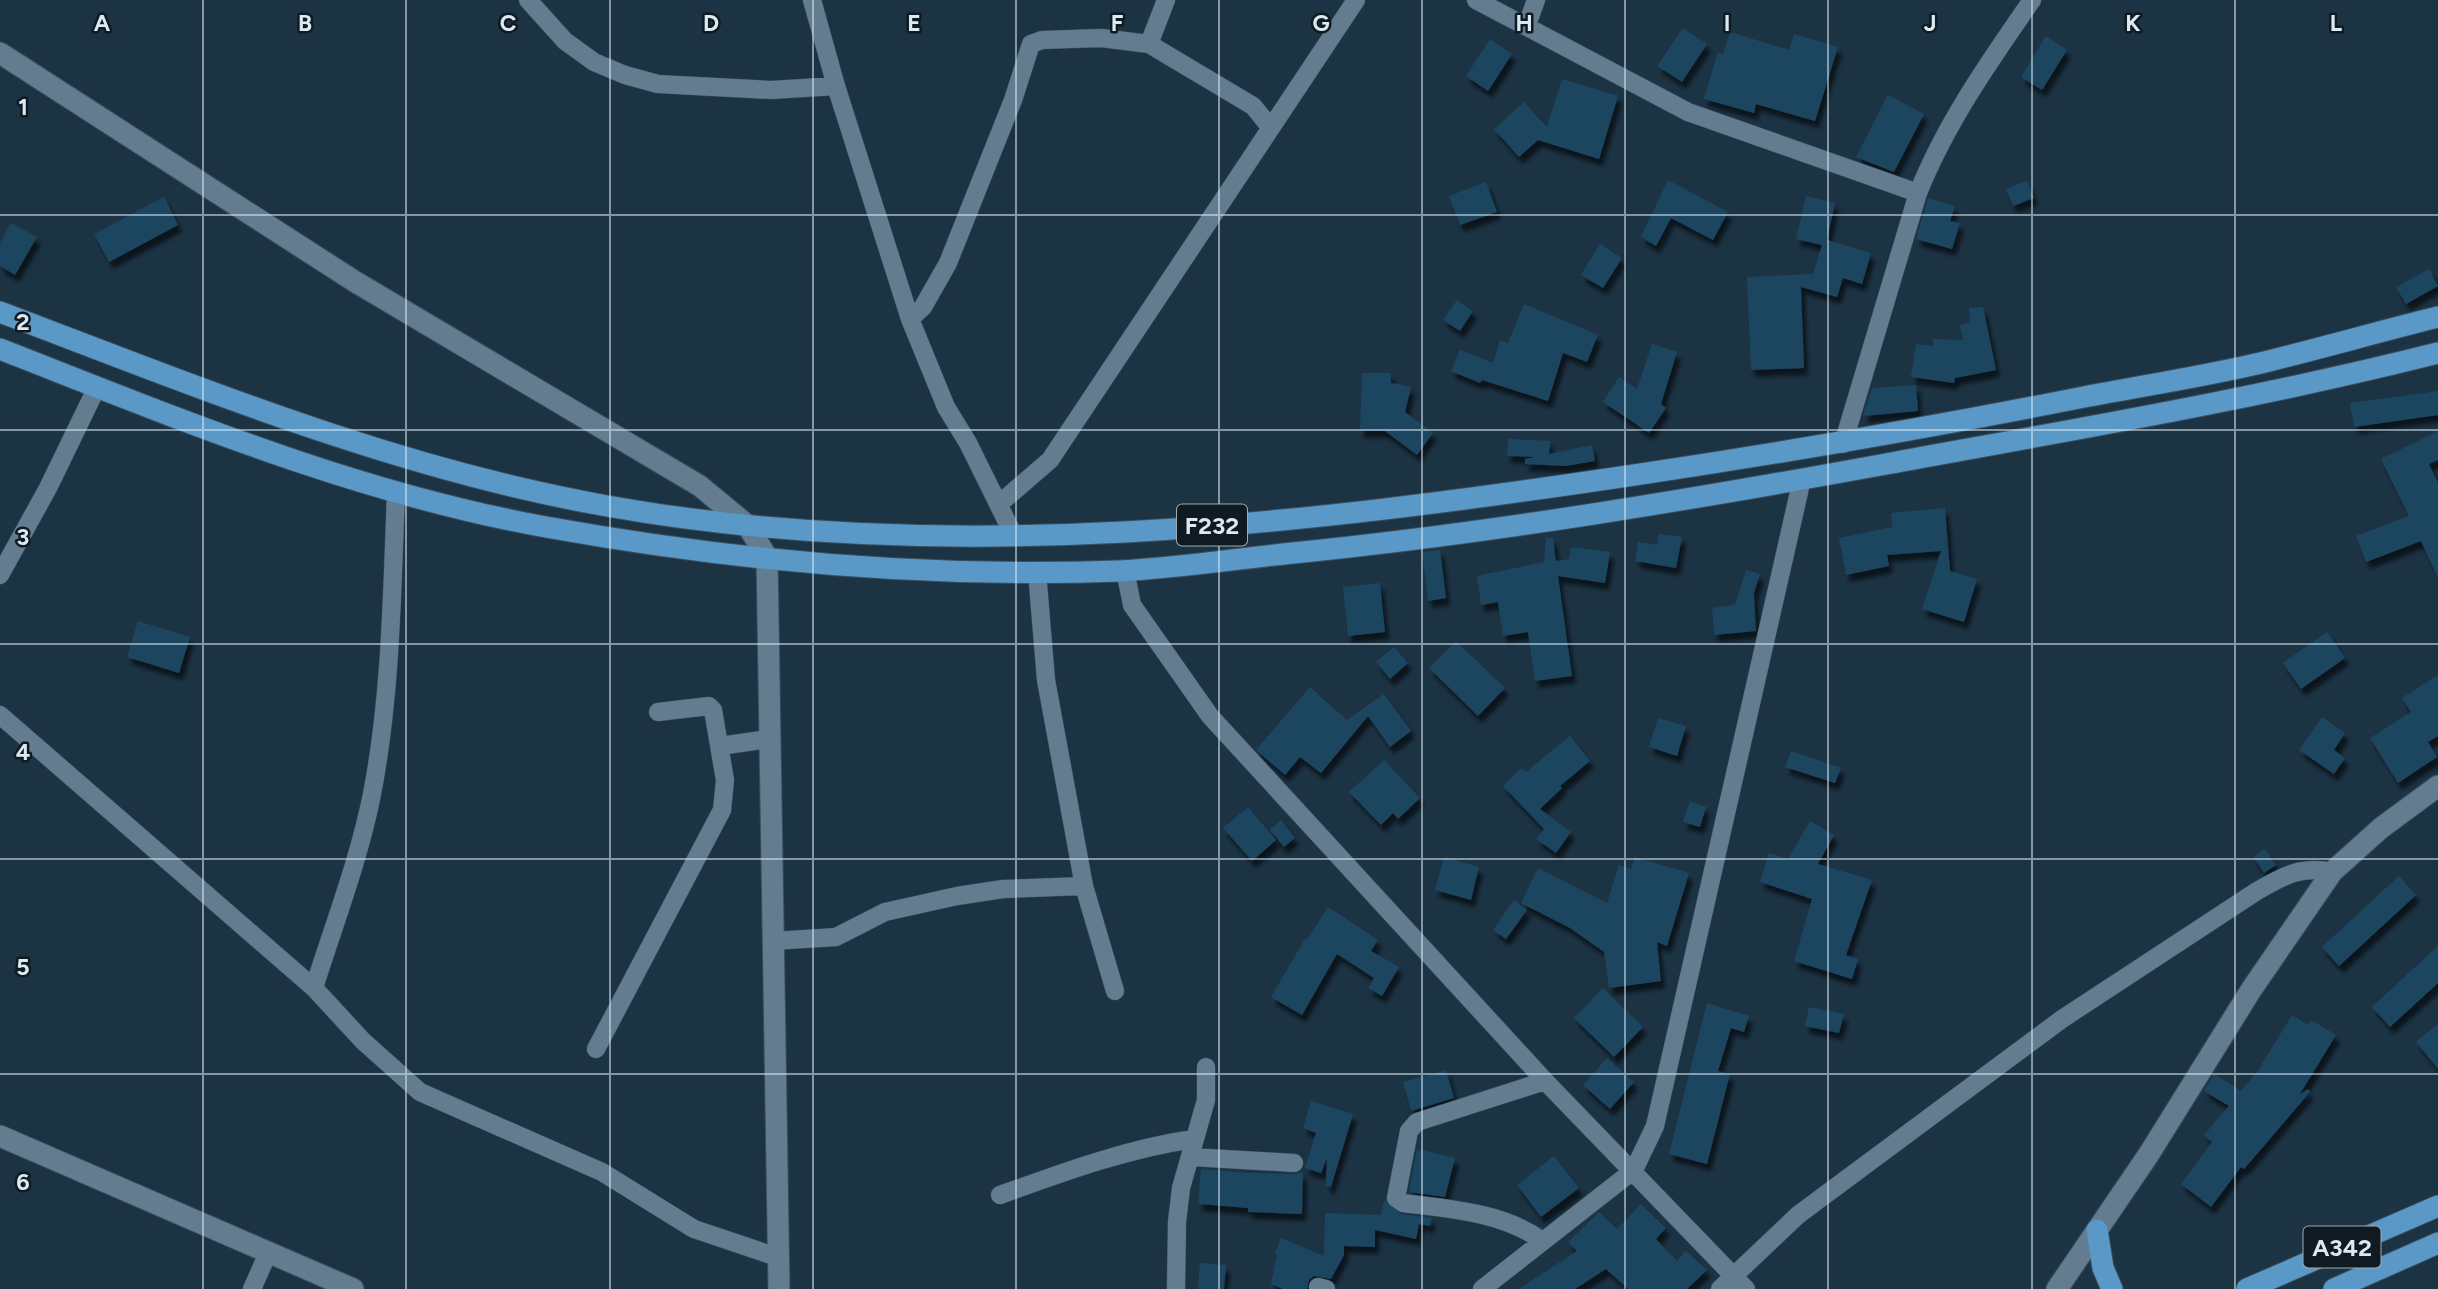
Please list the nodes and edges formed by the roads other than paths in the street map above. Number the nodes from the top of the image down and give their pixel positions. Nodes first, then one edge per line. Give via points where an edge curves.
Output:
1 (528, 0) edge
2 (812, 0) edge
3 (1166, 0) edge
4 (1356, 0) edge
5 (1476, 0) edge
6 (1536, 0) edge
7 (2032, 0) edge
8 (1527, 25) junction
9 (1149, 44) junction
10 (0, 53) edge
11 (836, 86) junction
12 (1270, 128) junction
13 (1918, 193) junction
14 (0, 312) edge
15 (2438, 317) edge
16 (910, 319) junction
17 (0, 349) edge
18 (2438, 353) edge
19 (97, 387) junction
20 (1843, 444) junction
21 (1802, 479) junction
22 (396, 492) junction
23 (999, 504) junction
24 (747, 525) junction
25 (1014, 536) junction
26 (767, 557) junction
27 (1125, 570) junction
28 (1037, 572) junction
29 (0, 575) edge
30 (658, 712) dead end
31 (0, 715) edge
32 (769, 739) junction
33 (720, 746) junction
34 (2438, 786) edge
35 (2332, 872) junction
36 (1084, 886) junction
37 (773, 941) junction
38 (314, 988) junction
39 (1115, 992) dead end
40 (596, 1049) dead end
41 (1206, 1067) dead end
42 (1545, 1081) junction
43 (3, 1143) edge
44 (1192, 1148) junction
45 (1294, 1163) dead end
46 (1634, 1170) junction
47 (1000, 1195) dead end
48 (2438, 1206) edge
49 (2097, 1230) junction
50 (1541, 1240) junction
51 (2438, 1243) edge
52 (268, 1253) junction
53 (777, 1256) junction
54 (1734, 1274) junction
55 (252, 1289) edge
56 (353, 1289) edge
57 (779, 1289) edge
58 (1176, 1289) edge
59 (1482, 1289) edge
60 (1720, 1289) edge
61 (1746, 1289) edge
62 (2057, 1289) edge
63 (2112, 1289) edge
64 (2247, 1289) edge
65 (2334, 1289) edge

1 - 11 street via 565,41 594,62 625,75 658,84 771,90
2 - 11 street
3 - 9 street
4 - 12 street
5 - 8 street
6 - 8 street
7 - 13 street via 1952,120
8 - 13 street via 1688,112
9 - 12 street via 1252,106
9 - 16 street via 1101,38 1031,44 948,263 923,307
10 - 24 street via 354,281 700,486
11 - 16 street
12 - 23 street via 1050,460
13 - 20 street
14 - 24 highway, F232 via 282,418 445,470 607,506
15 - 20 highway, F232 via 2262,363
16 - 23 street via 946,407
17 - 19 highway, F232
18 - 21 highway, F232 via 2309,386
19 - 22 highway, F232 via 286,460
19 - 29 street
20 - 25 highway, F232 via 1473,499 1142,531
21 - 27 highway, F232 via 1580,517
21 - 46 street via 1655,1126
22 - 26 highway, F232 via 544,527
22 - 38 street via 391,611 372,792
23 - 25 street
24 - 25 highway, F232 via 875,535
24 - 26 street
26 - 28 highway, F232 via 828,565
26 - 32 street
27 - 28 highway, F232
27 - 42 street via 1132,605 1210,716
28 - 36 street via 1046,680
30 - 33 street via 709,706
31 - 38 street
32 - 33 street
32 - 37 street
33 - 40 street via 725,780 722,810
34 - 35 street
35 - 49 street via 2250,990 2150,1154
35 - 54 street via 2314,868 2291,872 2268,884 2062,1019 1798,1215
36 - 37 street via 957,896 885,912 836,937
36 - 39 street
37 - 53 street
38 - 53 street via 363,1041 420,1091 602,1172 694,1229
41 - 44 street via 1206,1100
42 - 46 street
42 - 50 street via 1417,1122 1409,1130 1396,1198 1402,1203 1463,1210 1526,1229
43 - 52 street
44 - 45 street
44 - 47 street via 1152,1145
44 - 58 street via 1177,1222
46 - 50 street
46 - 54 street
48 - 64 highway, A342
49 - 62 street
49 - 63 highway via 2103,1268
50 - 59 street
51 - 65 highway, A342
52 - 55 street
52 - 56 street
53 - 57 street
54 - 60 street
54 - 61 street

